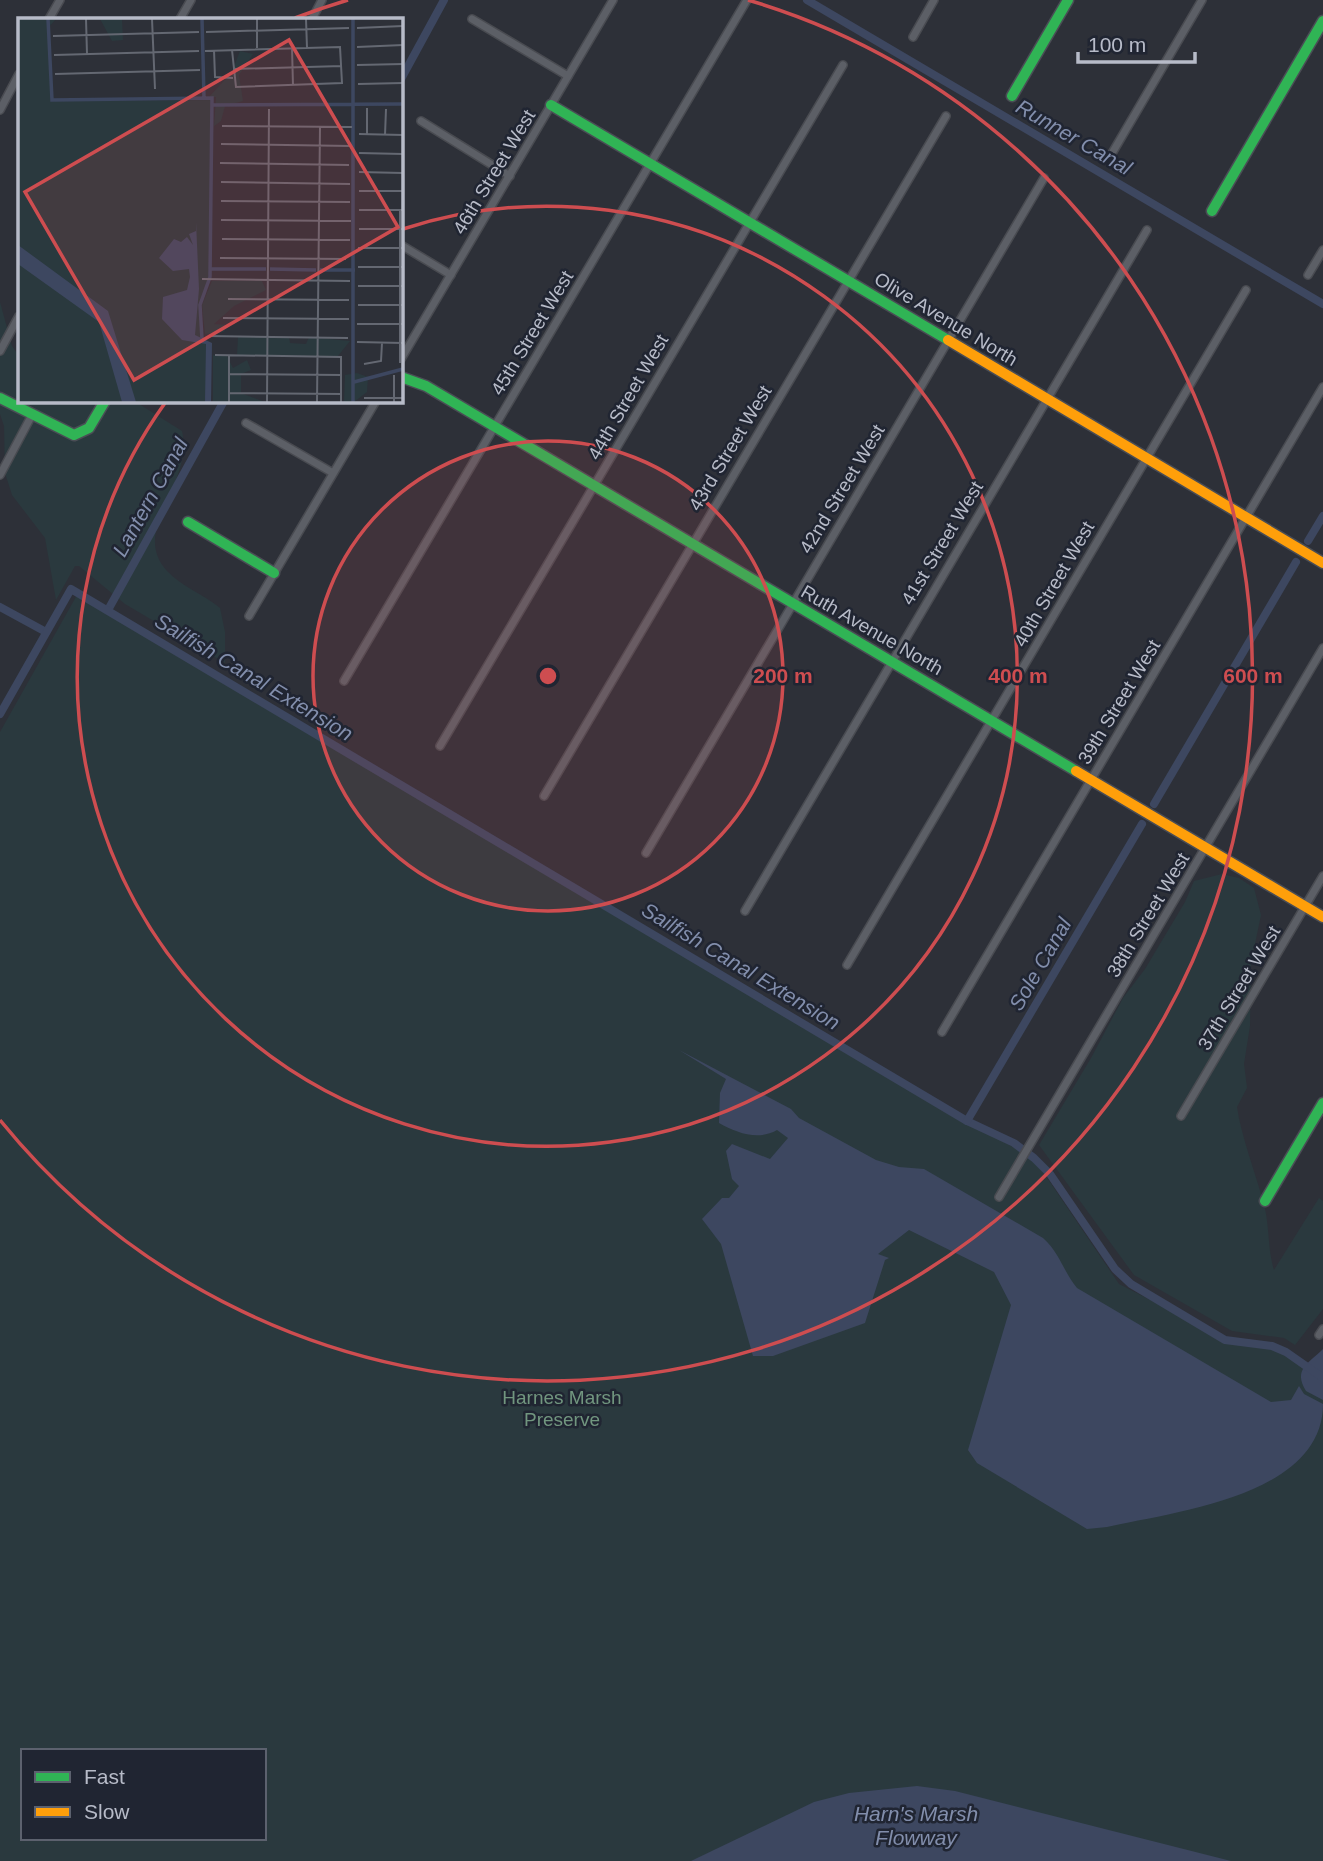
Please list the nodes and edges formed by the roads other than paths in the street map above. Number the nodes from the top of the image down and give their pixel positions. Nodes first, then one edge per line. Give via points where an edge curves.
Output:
1 (60, 0) edge
2 (191, 0) edge
3 (322, 0) edge
4 (613, 0) edge
5 (747, 0) edge
6 (934, 0) edge
7 (1068, 0) edge
8 (1202, 0) edge
9 (50, 17) edge
10 (181, 18) edge
11 (313, 18) edge
12 (472, 19) dead end
13 (1323, 21) edge
14 (913, 37) dead end
15 (843, 65) dead end
16 (18, 76) edge
17 (568, 76) junction
18 (1012, 96) dead end
19 (551, 106) junction
20 (0, 110) edge
21 (946, 116) dead end
22 (421, 121) dead end
23 (1111, 155) dead end
24 (649, 165) junction
25 (510, 176) junction
26 (1044, 178) dead end
27 (1212, 211) dead end
28 (749, 223) junction
29 (1147, 230) dead end
30 (402, 246) edge
31 (1323, 250) edge
32 (450, 275) junction
33 (1308, 275) dead end
34 (848, 282) junction
35 (1246, 290) dead end
36 (18, 318) edge
37 (948, 341) junction
38 (0, 351) edge
39 (402, 357) edge
40 (402, 377) edge
41 (1323, 387) edge
42 (0, 398) edge
43 (1047, 400) junction
44 (103, 402) edge
45 (375, 402) edge
46 (32, 415) junction
47 (246, 422) dead end
48 (494, 428) junction
49 (1146, 458) junction
50 (333, 473) junction
51 (0, 475) edge
52 (594, 486) junction
53 (1246, 518) junction
54 (188, 522) dead end
55 (693, 545) junction
56 (1323, 563) edge
57 (274, 573) junction
58 (793, 604) junction
59 (249, 616) dead end
60 (1323, 648) edge
61 (893, 662) junction
62 (344, 681) dead end
63 (992, 720) junction
64 (440, 746) dead end
65 (1091, 780) junction
66 (544, 796) dead end
67 (1206, 847) junction
68 (646, 853) dead end
69 (1323, 876) edge
70 (1306, 906) junction
71 (745, 911) dead end
72 (1323, 917) edge
73 (847, 965) dead end
74 (942, 1032) dead end
75 (1323, 1103) edge
76 (1181, 1116) dead end
77 (999, 1197) dead end
78 (1265, 1200) dead end

1 - 9 street
2 - 10 street
3 - 11 street
4 - 17 street, 46th Street West
5 - 24 street, 45th Street West
6 - 14 street
7 - 18 street
8 - 23 street
12 - 17 street
13 - 27 street
15 - 28 street, 44th Street West
16 - 20 street
17 - 19 street, 46th Street West
19 - 24 street, Olive Avenue North
19 - 25 street, 46th Street West
21 - 34 street, 43rd Street West
22 - 25 street
24 - 28 street, Olive Avenue North
24 - 48 street, 45th Street West
25 - 32 street, 46th Street West
26 - 37 street, 42nd Street West
28 - 34 street, Olive Avenue North
28 - 52 street, 44th Street West
29 - 43 street, 41st Street West
30 - 32 street
31 - 33 street
32 - 39 street, 46th Street West
34 - 37 street, Olive Avenue North
34 - 55 street, 43rd Street West
35 - 49 street, 40th Street West
36 - 38 street
37 - 43 street, Olive Avenue North
37 - 58 street, 42nd Street West
40 - 48 street, Ruth Avenue North via 426,386
41 - 53 street, 39th Street West
42 - 46 street
43 - 49 street, Olive Avenue North
43 - 61 street, 41st Street West
44 - 46 street via 89,428 74,435
45 - 50 street
46 - 51 street
47 - 50 street
48 - 52 street, Ruth Avenue North
48 - 62 street, 45th Street West
49 - 53 street, Olive Avenue North
49 - 63 street, 40th Street West
50 - 57 street
52 - 55 street, Ruth Avenue North
52 - 64 street, 44th Street West
53 - 56 street, Olive Avenue North
53 - 65 street, 39th Street West
54 - 57 street
55 - 58 street, Ruth Avenue North
55 - 66 street, 43rd Street West
57 - 59 street
58 - 61 street, Ruth Avenue North
58 - 68 street, 42nd Street West
60 - 67 street, 38th Street West
61 - 63 street, Ruth Avenue North
61 - 71 street, 41st Street West
63 - 65 street, Ruth Avenue North
63 - 73 street, 40th Street West
65 - 67 street, Ruth Avenue North
65 - 74 street, 39th Street West
67 - 70 street, Ruth Avenue North
67 - 77 street, 38th Street West
69 - 70 street, 37th Street West
70 - 72 street, Ruth Avenue North
70 - 76 street, 37th Street West
75 - 78 street

